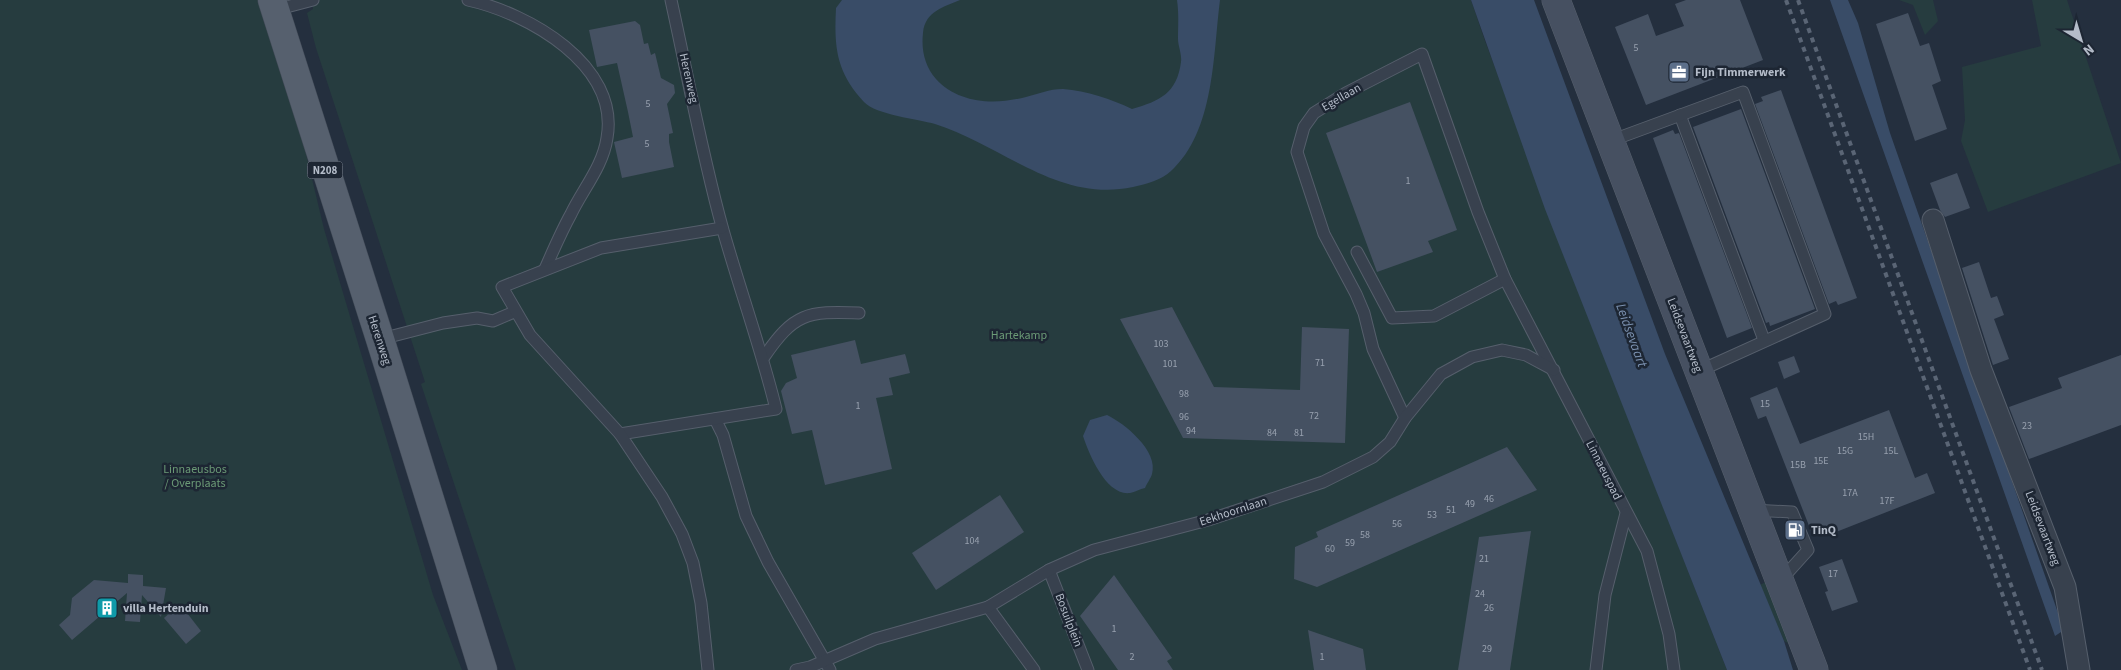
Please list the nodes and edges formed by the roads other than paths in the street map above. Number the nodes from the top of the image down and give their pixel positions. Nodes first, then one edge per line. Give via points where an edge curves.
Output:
1 (313, 0) edge
2 (468, 0) edge
3 (671, 0) edge
4 (1556, 0) edge
5 (273, 5) edge
6 (1680, 115) junction
7 (1610, 141) junction
8 (1933, 220) dead end
9 (722, 228) junction
10 (1357, 252) dead end
11 (545, 269) junction
12 (1505, 280) junction
13 (514, 312) junction
14 (859, 313) dead end
15 (380, 339) junction
16 (1764, 340) junction
17 (764, 358) junction
18 (1554, 370) junction
19 (1699, 371) junction
20 (1404, 418) junction
21 (715, 419) junction
22 (620, 434) junction
23 (1752, 510) junction
24 (1626, 513) junction
25 (1049, 570) junction
26 (1780, 581) junction
27 (988, 607) junction
28 (827, 665) edge
29 (483, 670) edge
30 (708, 670) edge
31 (796, 670) edge
32 (1034, 670) edge
33 (1088, 670) edge
34 (1596, 670) edge
35 (1674, 670) edge
36 (1814, 670) edge
37 (2079, 670) edge

1 - 5 lane, Herenweg
2 - 11 lane via 522,19 576,55 595,80 606,110 607,138 593,176 571,212
3 - 9 lane, Herenweg
4 - 7 street, Leidsevaartweg
5 - 15 main road, Herenweg / N208
6 - 7 lane
6 - 16 lane
6 - 16 lane via 1744,92 1826,314
7 - 19 street, Leidsevaartweg
8 - 37 street, Leidsevaartweg via 1981,370 2066,587
9 - 11 lane via 600,248
9 - 17 lane, Herenweg
10 - 12 lane via 1392,318 1434,316
11 - 13 lane via 502,287
12 - 18 lane, Linnaeuspad
12 - 20 lane, Egellaan via 1422,54 1314,113 1304,127 1297,152 1302,171 1324,234 1356,294 1373,349
13 - 15 lane via 493,321 477,318
13 - 22 lane via 530,336
14 - 17 lane via 820,312 794,322
15 - 29 main road, Herenweg / N208
16 - 19 lane
17 - 21 lane via 776,409
18 - 20 lane, Eekhoornlaan via 1526,355 1502,350 1472,357 1442,374
18 - 24 lane, Linnaeuspad
19 - 23 street, Leidsevaartweg
20 - 25 lane, Eekhoornlaan via 1390,442 1373,458 1323,482 1208,520 1094,550
21 - 22 lane
21 - 28 lane via 720,426 746,516 768,562
22 - 30 lane via 662,497 693,563
23 - 26 street, Leidsevaartweg
23 - 26 lane via 1792,512 1808,550
24 - 34 lane via 1605,595
24 - 35 lane, Linnaeuspad via 1647,551 1669,634
25 - 27 lane, Eekhoornlaan
25 - 33 lane, Bosuilplein
26 - 36 street, Leidsevaartweg
27 - 28 lane, Eekhoornlaan via 875,639
27 - 32 lane
28 - 31 lane, Eekhoornlaan

